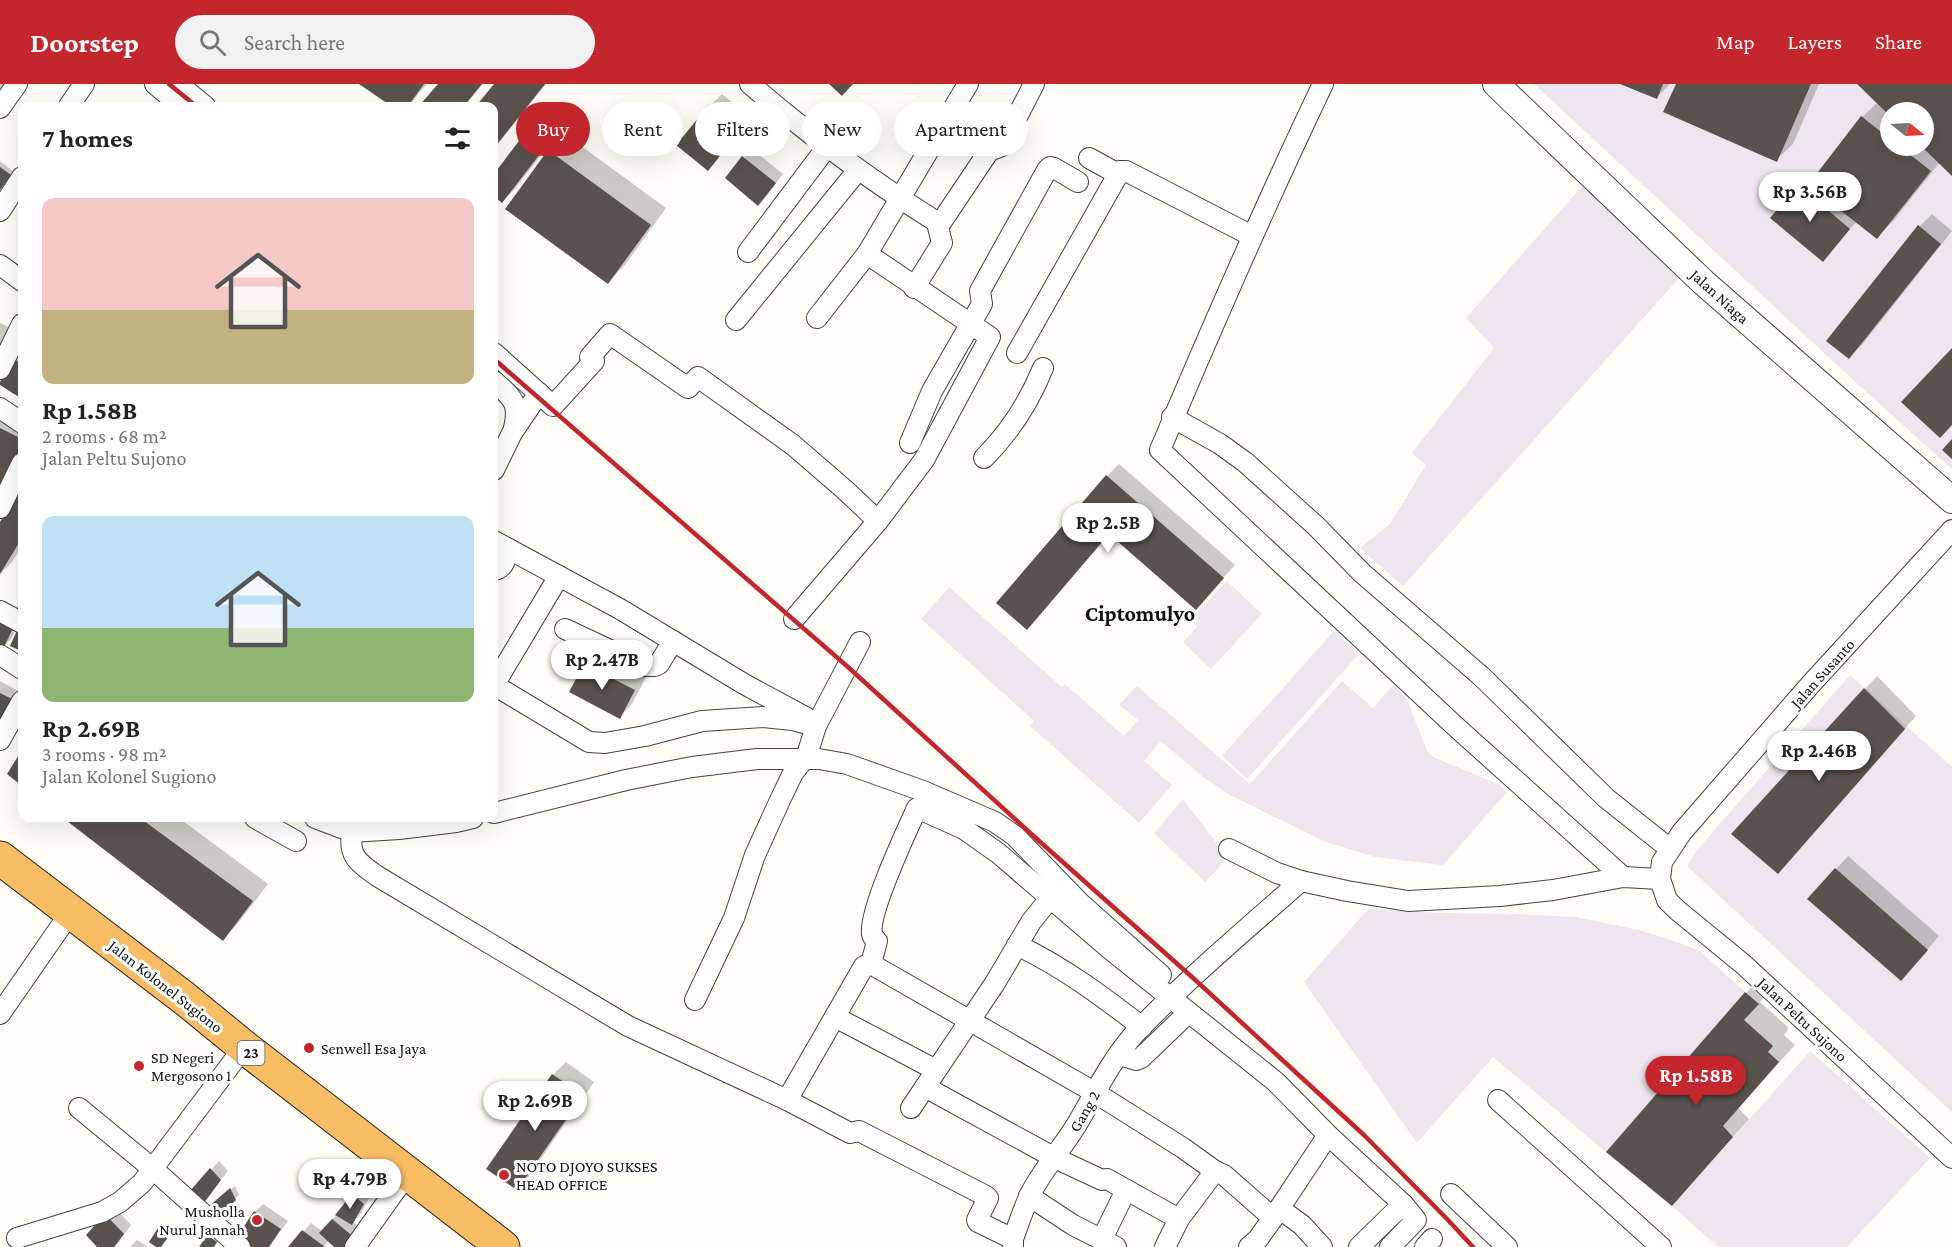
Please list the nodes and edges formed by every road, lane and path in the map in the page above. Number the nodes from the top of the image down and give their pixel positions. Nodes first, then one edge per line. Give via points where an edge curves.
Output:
1 (17, 84) edge
2 (84, 84) edge
3 (155, 84) edge
4 (750, 84) edge
5 (968, 84) edge
6 (1034, 84) edge
7 (1323, 84) edge
8 (1496, 84) edge
9 (182, 96) edge
10 (72, 102) edge
11 (196, 102) edge
12 (0, 108) edge
13 (802, 127) edge
14 (820, 156) edge
15 (839, 156) edge
16 (1089, 158) dead end
17 (858, 170) junction
18 (1118, 174) junction
19 (1078, 182) dead end
20 (18, 183) edge
21 (899, 198) junction
22 (0, 211) edge
23 (940, 224) junction
24 (1252, 236) junction
25 (748, 252) dead end
26 (867, 254) junction
27 (0, 265) edge
28 (18, 277) edge
29 (914, 288) junction
30 (817, 318) dead end
31 (736, 320) dead end
32 (971, 325) junction
33 (18, 332) edge
34 (1017, 353) dead end
35 (498, 357) edge
36 (1043, 368) dead end
37 (0, 369) edge
38 (498, 385) edge
39 (539, 393) junction
40 (0, 408) edge
41 (1172, 417) junction
42 (18, 420) edge
43 (512, 433) junction
44 (910, 443) dead end
45 (984, 458) dead end
46 (498, 462) edge
47 (18, 472) edge
48 (1952, 500) edge
49 (0, 508) edge
50 (878, 521) junction
51 (1952, 530) edge
52 (501, 545) edge
53 (498, 569) edge
54 (559, 576) junction
55 (0, 611) edge
56 (794, 620) dead end
57 (18, 621) edge
58 (565, 629) dead end
59 (673, 641) junction
60 (860, 642) dead end
61 (0, 655) edge
62 (18, 666) edge
63 (498, 678) edge
64 (498, 687) edge
65 (18, 708) edge
66 (816, 724) junction
67 (0, 740) edge
68 (805, 759) junction
69 (498, 812) edge
70 (262, 822) edge
71 (326, 822) edge
72 (456, 822) edge
73 (352, 832) junction
74 (296, 841) dead end
75 (1229, 849) dead end
76 (1670, 849) junction
77 (4, 869) edge
78 (1623, 878) junction
79 (1660, 879) junction
80 (1300, 881) junction
81 (1051, 897) junction
82 (70, 913) junction
83 (1017, 945) junction
84 (871, 964) junction
85 (1176, 995) junction
86 (695, 1000) dead end
87 (1188, 1013) junction
88 (0, 1014) edge
89 (835, 1017) junction
90 (970, 1020) junction
91 (1142, 1027) junction
92 (244, 1047) junction
93 (1119, 1055) junction
94 (936, 1070) junction
95 (925, 1087) junction
96 (1094, 1092) junction
97 (787, 1100) junction
98 (1498, 1100) dead end
99 (80, 1108) dead end
100 (911, 1108) dead end
101 (1328, 1135) junction
102 (1054, 1158) junction
103 (1952, 1158) edge
104 (153, 1169) junction
105 (1215, 1172) junction
106 (407, 1174) junction
107 (1126, 1190) junction
108 (1450, 1194) dead end
109 (1029, 1196) junction
110 (1403, 1204) junction
111 (1276, 1214) junction
112 (1179, 1219) junction
113 (17, 1238) dead end
114 (1012, 1243) edge
115 (1109, 1243) edge
116 (240, 1247) edge
117 (355, 1247) edge
118 (503, 1247) edge
119 (1165, 1247) edge
120 (1249, 1247) edge
121 (1322, 1247) edge
122 (1359, 1247) edge
123 (1390, 1247) edge
124 (1507, 1247) edge
125 (1661, 1247) edge

1 - 12 street
2 - 10 street
3 - 9 street
4 - 13 street
5 - 21 street
6 - 23 street via 1002,146 989,151
7 - 24 street
8 - 48 street, Jalan Niaga via 1703,282
9 - 11 street
14 - 25 street
15 - 17 street
16 - 18 street
17 - 21 street
17 - 31 street
18 - 24 street via 1126,171
18 - 34 street
19 - 32 street via 1054,168 1047,170 980,291 982,304
20 - 22 street
21 - 23 street
21 - 26 street
23 - 29 street via 942,243
24 - 41 street
26 - 29 street
26 - 30 street
27 - 28 street
29 - 32 street
32 - 44 street via 932,391
32 - 50 street via 990,337 928,453
33 - 37 street
35 - 39 street
36 - 45 street via 1012,424
38 - 43 street via 515,400
39 - 43 street
39 - 50 street via 554,406 610,334 688,388 698,377 793,445
40 - 42 street
41 - 76 street via 1245,462 1362,573 1481,676 1606,798
41 - 78 street via 1160,450
43 - 46 street
47 - 49 street
50 - 56 street
51 - 76 street, Jalan Susanto via 1810,685
52 - 53 street via 503,566
52 - 54 street
54 - 59 street
54 - 63 street
55 - 57 street
58 - 59 street via 650,667 659,664
59 - 66 street
60 - 66 street
61 - 62 street
64 - 66 street via 589,742 645,736 702,721 763,717
65 - 67 street
66 - 68 street
68 - 69 street via 758,759 692,767
68 - 85 street via 847,764 995,822 1015,836
68 - 86 street via 793,773 759,846 734,918
70 - 74 street
71 - 73 street
72 - 73 street
73 - 97 street via 352,854 377,876 628,1026
75 - 80 street
76 - 79 street, Jalan Susanto via 1662,862
77 - 82 highway, Jalan Kolonel Sugiono / 23
78 - 79 street
78 - 80 street via 1553,890 1428,901 1389,899
79 - 103 street, Jalan Peltu Sujono via 1667,900 1677,910 1743,964
80 - 85 street, Gang 2
81 - 83 street
81 - 84 street via 964,828 917,808 875,914 872,933 877,941
81 - 85 street via 1111,950
82 - 88 street
82 - 92 highway, Jalan Kolonel Sugiono / 23
83 - 90 street
83 - 91 street via 1097,992
84 - 89 street via 864,966
84 - 90 street
85 - 87 street
85 - 91 street, Gang 2
87 - 93 street via 1141,1058
87 - 101 street via 1276,1082
89 - 94 street
89 - 97 street
90 - 94 street
90 - 96 street
91 - 93 street, Gang 2
92 - 104 street
92 - 106 highway, Jalan Kolonel Sugiono / 23
93 - 96 street, Gang 2
94 - 95 street
95 - 100 street
95 - 102 street
96 - 102 street, Gang 2
96 - 105 street
97 - 114 street via 850,1133 859,1131 986,1196 978,1222
98 - 125 street
99 - 104 street
101 - 110 street
101 - 111 street
102 - 107 street
102 - 109 street, Gang 2
104 - 113 street via 120,1202 102,1212
104 - 116 street
105 - 111 street
105 - 112 street
106 - 117 street
106 - 118 highway, Jalan Kolonel Sugiono / 23
107 - 112 street
107 - 115 street
108 - 124 street
109 - 114 street, Gang 2
109 - 115 street
110 - 122 street
110 - 123 street via 1416,1220
111 - 120 street
111 - 121 street via 1302,1224
112 - 119 street

